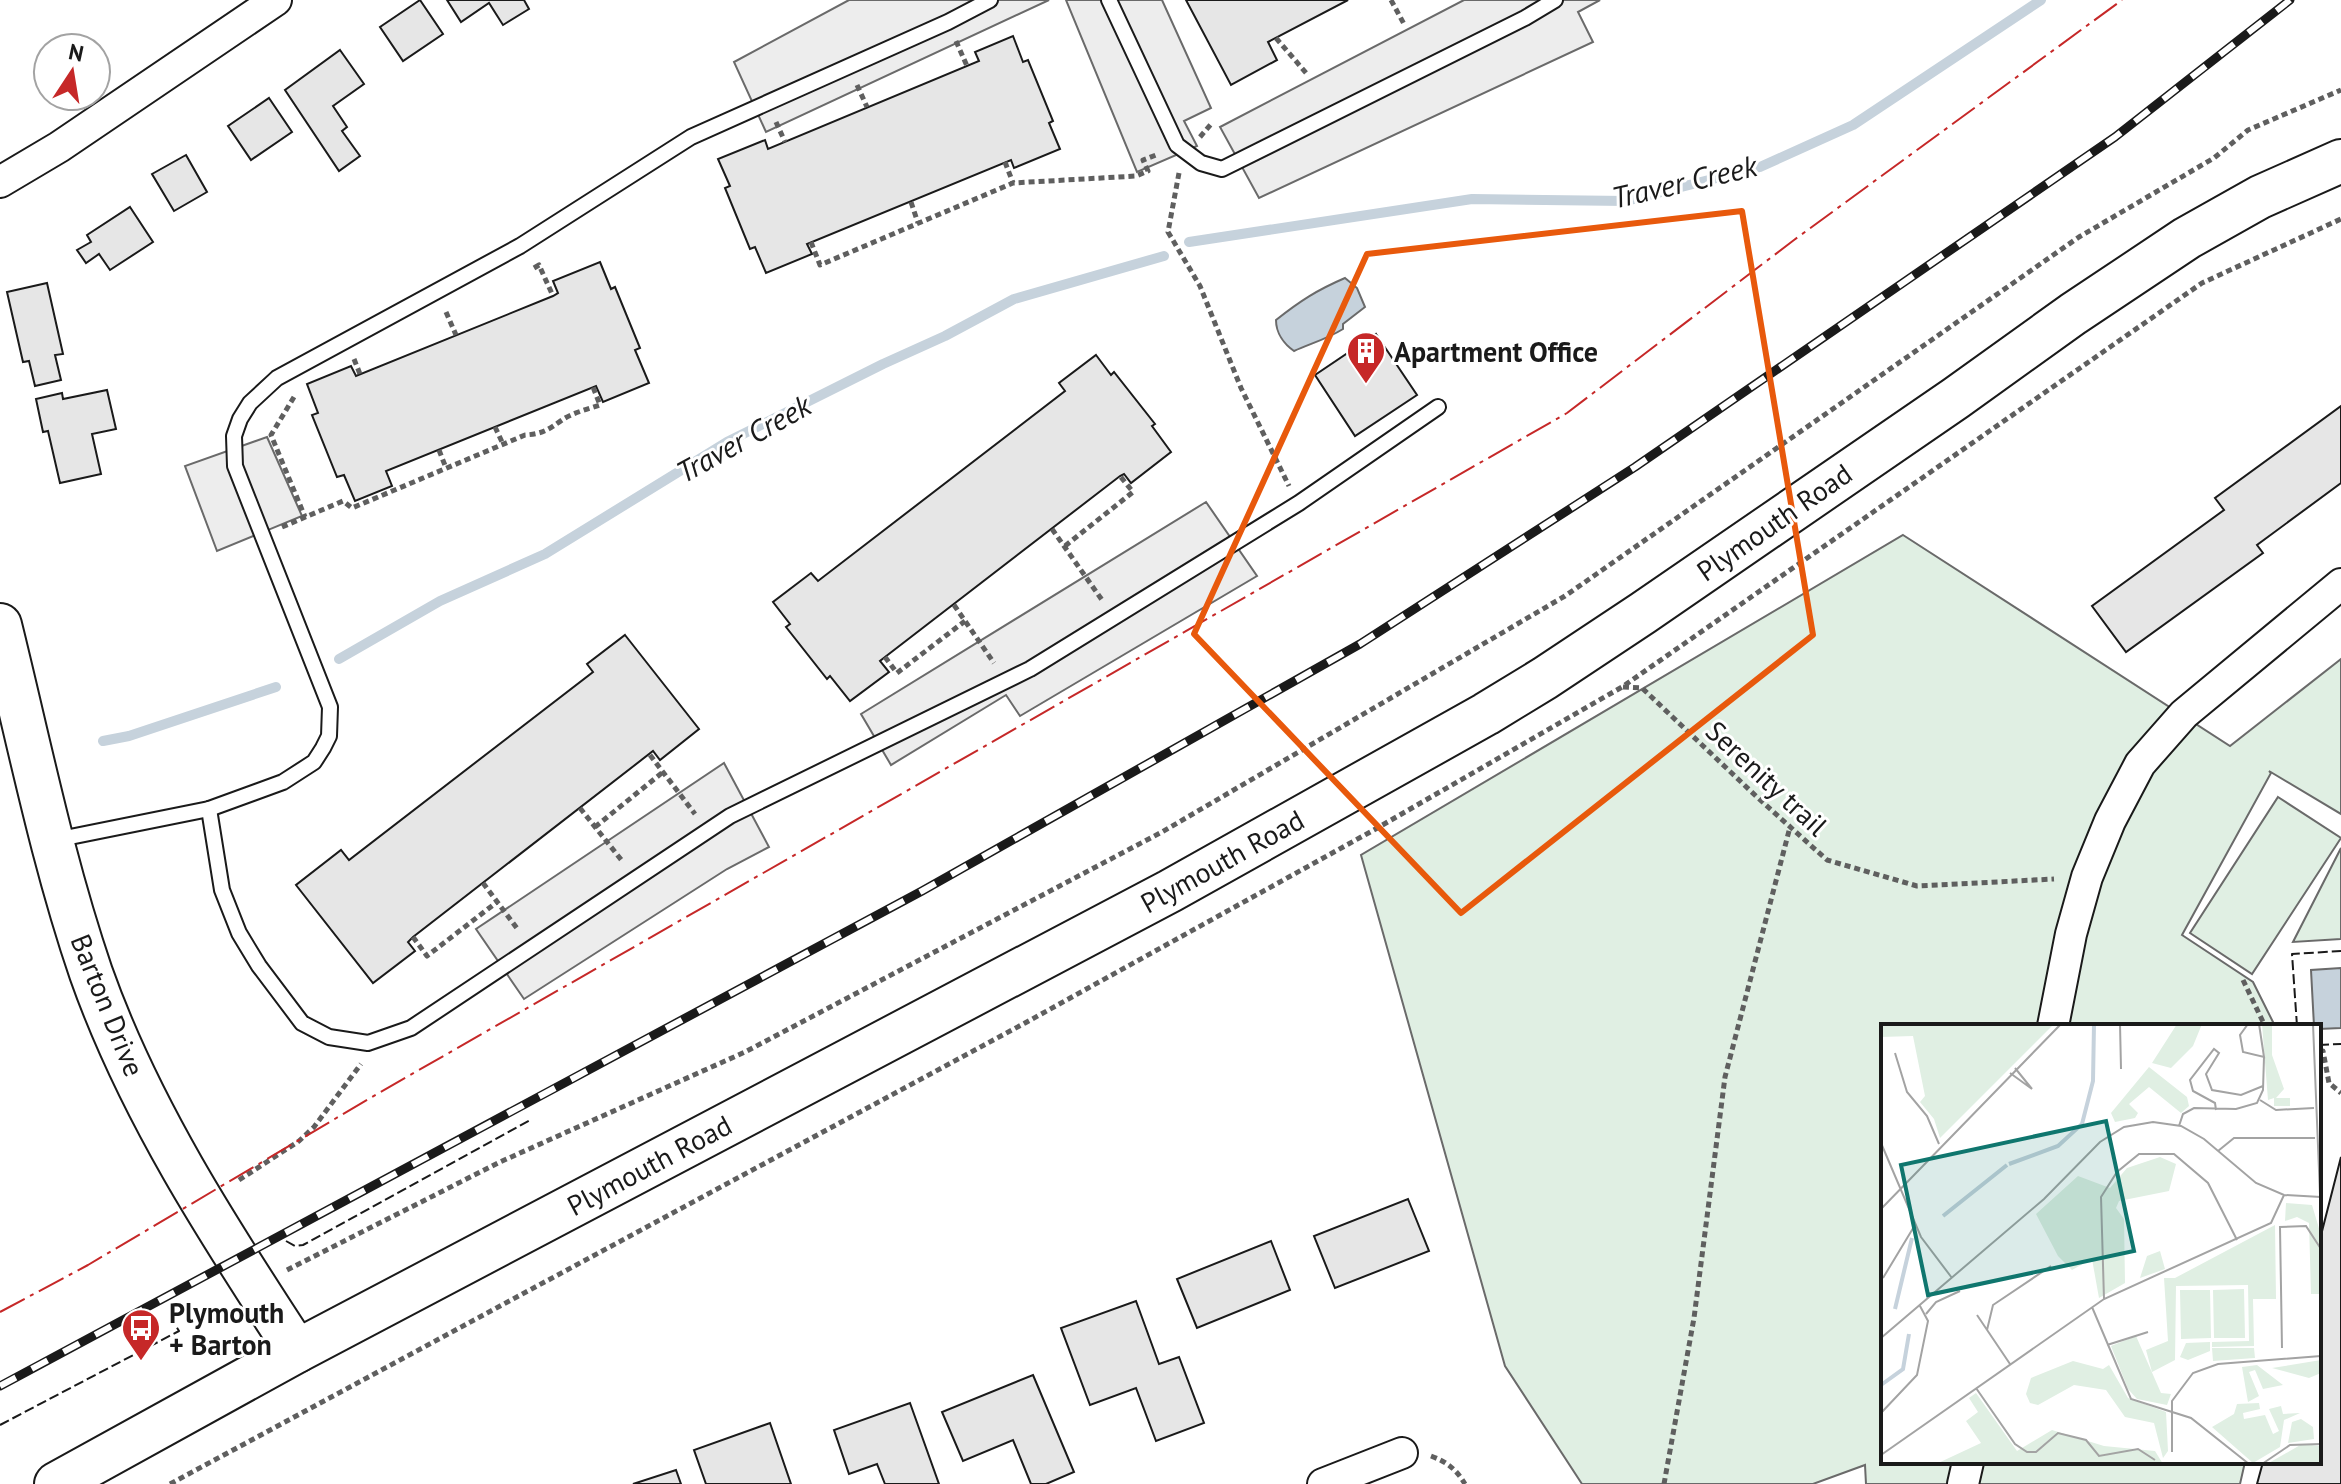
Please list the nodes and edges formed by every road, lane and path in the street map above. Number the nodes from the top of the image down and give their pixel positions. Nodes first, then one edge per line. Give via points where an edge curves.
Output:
1 (276, 0) edge
2 (990, 0) edge
3 (1109, 0) edge
4 (1391, 0) edge
5 (1555, 0) edge
6 (1404, 24) dead end
7 (1276, 38) dead end
8 (1307, 74) dead end
9 (2341, 90) edge
10 (1212, 123) dead end
11 (1182, 149) junction
12 (2341, 161) edge
13 (1005, 162) dead end
14 (0, 182) edge
15 (1013, 183) junction
16 (911, 202) dead end
17 (2341, 219) edge
18 (918, 223) junction
19 (811, 242) dead end
20 (525, 272) dead end
21 (553, 296) dead end
22 (455, 306) dead end
23 (446, 311) junction
24 (433, 317) dead end
25 (456, 335) dead end
26 (341, 365) dead end
27 (360, 374) dead end
28 (302, 385) dead end
29 (593, 387) dead end
30 (1438, 407) dead end
31 (495, 427) dead end
32 (503, 444) junction
33 (439, 450) dead end
34 (446, 468) junction
35 (1120, 476) dead end
36 (1299, 503) junction
37 (305, 517) junction
38 (1052, 529) dead end
39 (263, 535) junction
40 (1065, 546) junction
41 (1087, 575) dead end
42 (2341, 584) edge
43 (954, 605) dead end
44 (965, 621) junction
45 (0, 625) edge
46 (981, 641) dead end
47 (885, 657) dead end
48 (1622, 687) junction
49 (8, 692) edge
50 (650, 755) dead end
51 (663, 772) junction
52 (679, 793) dead end
53 (580, 808) dead end
54 (209, 809) junction
55 (595, 827) junction
56 (1790, 827) junction
57 (51, 841) junction
58 (607, 842) dead end
59 (2087, 877) junction
60 (483, 883) dead end
61 (497, 902) junction
62 (503, 911) dead end
63 (413, 937) dead end
64 (2243, 980) dead end
65 (2053, 1024) edge
66 (2264, 1024) edge
67 (2321, 1049) edge
68 (365, 1058) dead end
69 (2341, 1093) edge
70 (239, 1180) dead end
71 (287, 1271) dead end
72 (297, 1351) junction
73 (1402, 1453) joint
74 (1968, 1464) edge
75 (56, 1484) edge
76 (170, 1484) edge
77 (1323, 1484) edge
78 (1465, 1484) edge
79 (1664, 1484) edge
80 (1963, 1484) edge

1 - 14 street
2 - 39 lane via 691,137 520,246 277,378 250,403 234,436 235,466
3 - 11 lane
4 - 6 path
5 - 11 lane via 1227,168 1214,168
7 - 8 path
9 - 71 path via 2248,130 2214,158 2079,237 1565,596 1162,832 745,1052 500,1162
10 - 11 path
11 - 15 path via 1143,160 1148,171 1136,176
11 - 36 path via 1168,232 1200,286 1241,388
12 - 72 main road, Plymouth Road via 2222,216 2148,263 1643,613 1486,714 1170,891
13 - 15 path
15 - 18 path
16 - 18 path
17 - 48 path via 2202,283
18 - 19 path via 820,265
20 - 21 path via 539,265
22 - 23 path
23 - 24 path
23 - 25 path
26 - 27 path via 354,358
28 - 37 path via 271,435
29 - 32 path via 600,405 545,432
30 - 36 lane
31 - 32 path
32 - 34 path
33 - 34 path
34 - 37 path via 352,508 343,501
35 - 40 path via 1133,492
36 - 54 lane via 1030,669 730,816 411,1028 368,1043 329,1037 302,1023 259,966 222,890
37 - 39 path
38 - 40 path
39 - 54 lane via 330,707 329,736 314,762 283,782
40 - 41 path
42 - 59 street via 2184,714 2140,764
43 - 44 path
44 - 46 path
44 - 47 path via 897,673
45 - 49 main road, Barton Drive
48 - 56 path, Serenity trail via 1642,688
48 - 76 path via 1025,1023
49 - 57 main road, Barton Drive
50 - 51 path
51 - 52 path
51 - 55 path
53 - 55 path
54 - 57 lane
55 - 58 path
56 - 59 path, Serenity trail via 1827,860 1917,886
56 - 79 path via 1725,1077 1694,1318
57 - 72 main road, Barton Drive via 92,974 124,1054 205,1206
59 - 65 street
60 - 61 path
61 - 62 path
61 - 63 path via 427,956
64 - 66 path
67 - 69 path via 2329,1083
68 - 70 path via 314,1127
72 - 75 main road, Plymouth Road
73 - 77 street
73 - 78 path via 1445,1461
74 - 80 street

